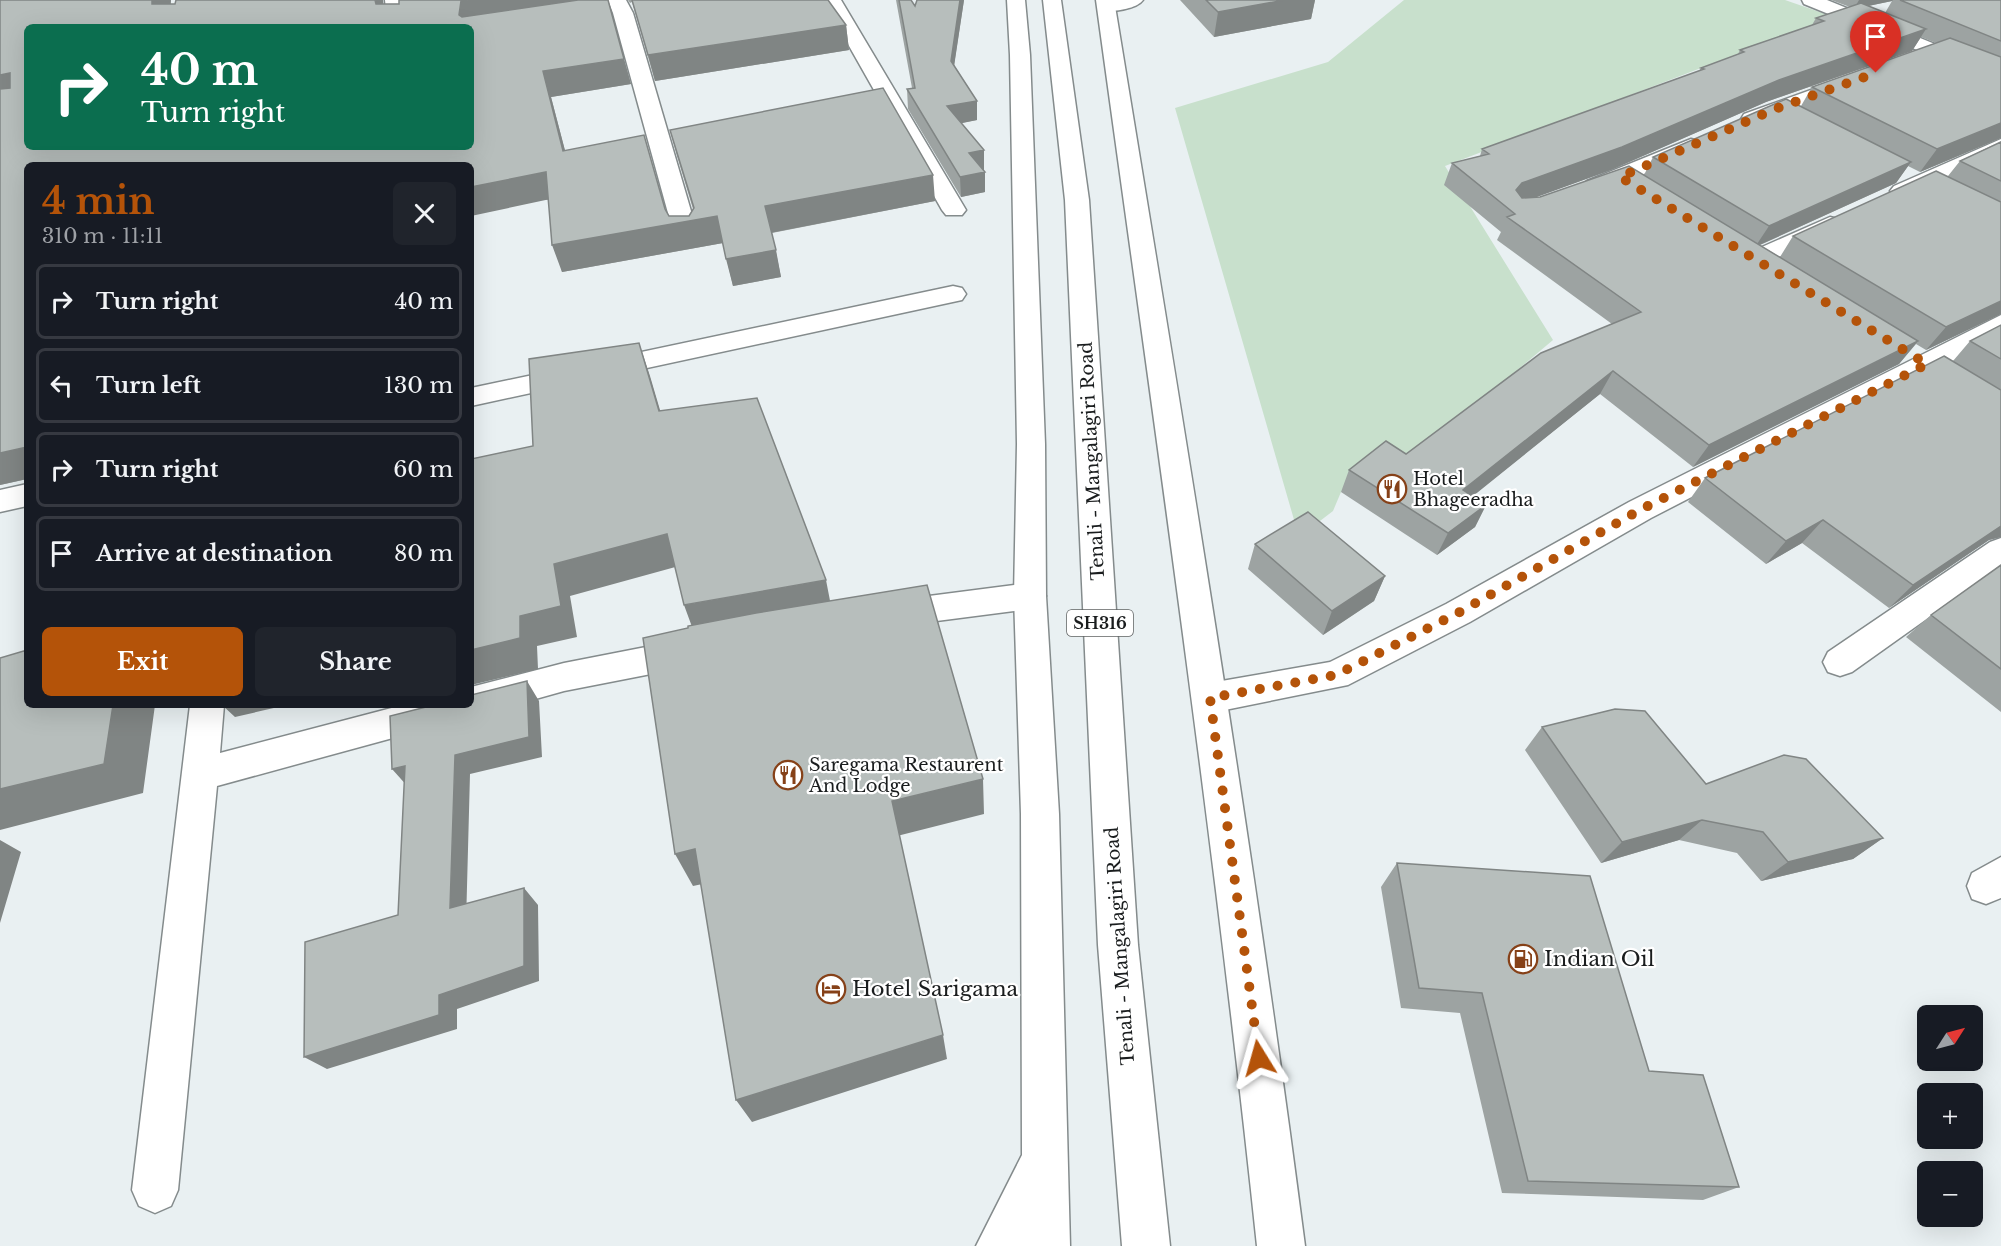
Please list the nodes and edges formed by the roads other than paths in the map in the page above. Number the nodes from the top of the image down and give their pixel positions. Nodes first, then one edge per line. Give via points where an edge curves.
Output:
1 (394, 0) edge
2 (832, 0) edge
3 (1016, 0) edge
4 (1052, 0) edge
5 (1811, 0) edge
6 (1115, 2) edge
7 (620, 7) edge
8 (645, 9) edge
9 (1885, 11) edge
10 (600, 16) edge
11 (1853, 17) junction
12 (398, 24) edge
13 (1936, 51) junction
14 (1904, 63) edge
15 (1872, 74) edge
16 (2001, 78) edge
17 (1775, 109) junction
18 (1806, 125) edge
19 (1734, 127) edge
20 (1713, 136) edge
21 (2001, 146) edge
22 (1576, 193) edge
23 (1878, 202) edge
24 (954, 210) dead end
25 (1848, 216) edge
26 (686, 235) edge
27 (1756, 259) edge
28 (953, 294) dead end
29 (2001, 323) edge
30 (474, 396) edge
31 (24, 496) edge
32 (0, 501) edge
33 (2001, 550) edge
34 (1030, 596) junction
35 (861, 620) edge
36 (726, 646) edge
37 (1840, 662) dead end
38 (1210, 698) junction
39 (474, 701) edge
40 (207, 708) edge
41 (447, 708) edge
42 (200, 774) junction
43 (1044, 1160) junction
44 (155, 1190) dead end
45 (1000, 1246) edge
46 (1046, 1246) edge
47 (1146, 1246) edge
48 (1281, 1246) edge

1 - 12 street
2 - 24 street
3 - 34 street via 1031,444
4 - 47 street, Tenali - Mangalagiri Road / SH316 via 1077,200 1118,945
5 - 11 street
6 - 38 street
7 - 8 street
7 - 10 street
7 - 26 street
9 - 11 street
11 - 13 street
13 - 14 street
13 - 16 street
15 - 17 street
17 - 18 street
17 - 19 street
20 - 22 street via 1630,183
21 - 23 street
25 - 27 street
28 - 30 street
29 - 38 street via 1640,510 1458,613 1336,675
31 - 32 street
33 - 37 street
34 - 35 street
34 - 43 street via 1040,814
36 - 39 street via 564,677
38 - 48 street
40 - 42 street
41 - 42 street
42 - 44 street
43 - 45 street
43 - 46 street

